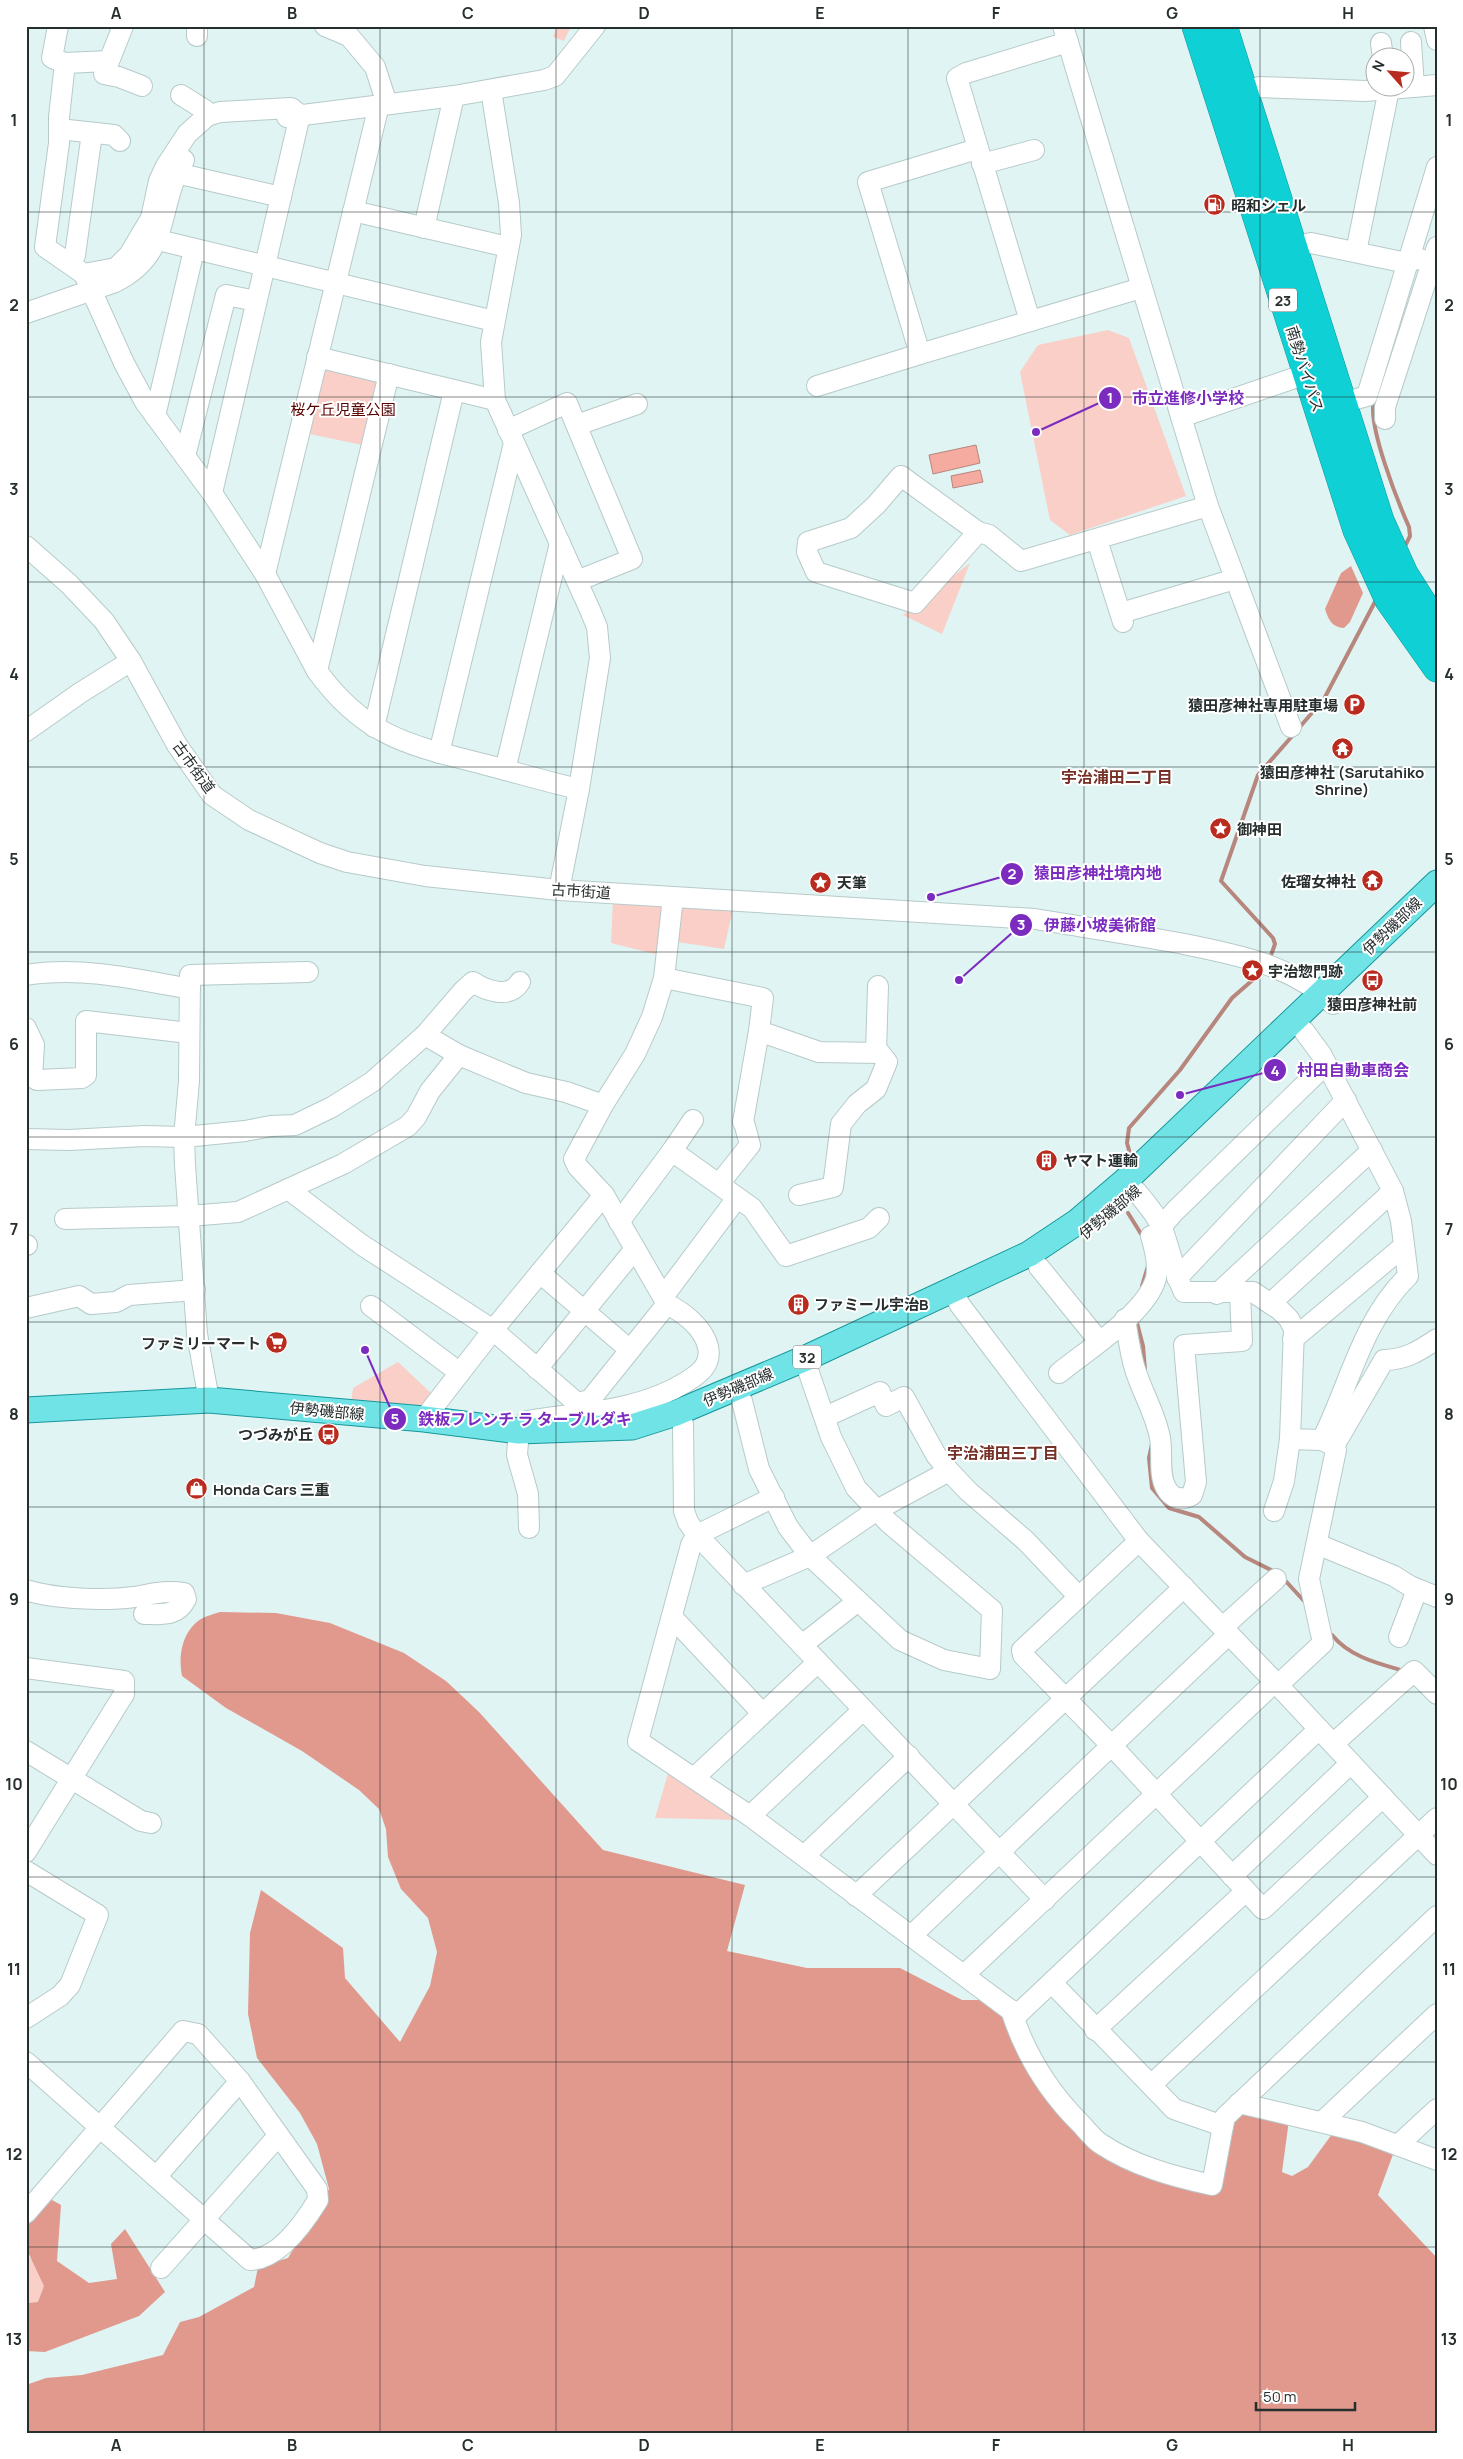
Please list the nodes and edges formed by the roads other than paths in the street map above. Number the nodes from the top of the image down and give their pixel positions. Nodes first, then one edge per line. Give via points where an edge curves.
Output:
1 (58, 26) edge
2 (124, 26) edge
3 (325, 26) edge
4 (595, 26) edge
5 (1196, 26) edge
6 (1223, 26) edge
7 (1434, 26) edge
8 (1066, 34) edge
9 (1437, 40) edge
10 (1411, 42) dead end
11 (1411, 48) edge
12 (108, 61) junction
13 (65, 63) junction
14 (1437, 85) edge
15 (142, 86) dead end
16 (1416, 87) edge
17 (491, 90) junction
18 (1244, 90) junction
19 (1366, 91) edge
20 (182, 95) dead end
21 (454, 96) junction
22 (1384, 98) edge
23 (383, 104) junction
24 (208, 115) junction
25 (300, 115) junction
26 (60, 129) junction
27 (92, 133) junction
28 (120, 141) dead end
29 (1034, 150) dead end
30 (979, 157) junction
31 (1437, 167) edge
32 (176, 173) junction
33 (281, 197) junction
34 (353, 211) junction
35 (424, 228) junction
36 (158, 240) junction
37 (508, 247) junction
38 (1293, 248) junction
39 (194, 250) junction
40 (1356, 252) junction
41 (1426, 257) edge
42 (66, 261) junction
43 (264, 266) junction
44 (87, 282) junction
45 (336, 282) junction
46 (1141, 288) junction
47 (256, 300) junction
48 (26, 313) edge
49 (494, 321) junction
50 (1030, 321) junction
51 (920, 354) junction
52 (318, 357) junction
53 (388, 374) junction
54 (1306, 374) junction
55 (817, 386) dead end
56 (454, 391) junction
57 (495, 400) junction
58 (1343, 403) junction
59 (636, 404) dead end
60 (155, 416) junction
61 (1180, 417) junction
62 (1385, 419) dead end
63 (577, 425) junction
64 (511, 436) junction
65 (185, 456) junction
66 (212, 493) junction
67 (1208, 506) junction
68 (978, 532) junction
69 (1097, 540) junction
70 (560, 544) junction
71 (26, 546) edge
72 (265, 574) junction
73 (1235, 579) junction
74 (577, 581) junction
75 (1417, 609) edge
76 (131, 661) junction
77 (1437, 668) edge
78 (317, 671) junction
79 (374, 727) junction
80 (1291, 727) dead end
81 (26, 731) edge
82 (439, 753) junction
83 (505, 770) junction
84 (579, 790) junction
85 (1437, 883) edge
86 (558, 890) junction
87 (673, 897) junction
88 (1437, 903) edge
89 (308, 972) dead end
90 (26, 975) edge
91 (664, 978) junction
92 (520, 982) dead end
93 (878, 986) dead end
94 (190, 988) junction
95 (1327, 999) junction
96 (26, 1028) edge
97 (759, 1031) junction
98 (1304, 1031) junction
99 (189, 1033) junction
100 (425, 1035) junction
101 (876, 1052) junction
102 (459, 1055) junction
103 (1326, 1064) junction
104 (1346, 1100) junction
105 (603, 1105) junction
106 (693, 1120) dead end
107 (184, 1137) junction
108 (26, 1139) edge
109 (1372, 1150) junction
110 (672, 1151) junction
111 (719, 1184) junction
112 (288, 1189) junction
113 (1393, 1191) junction
114 (604, 1195) junction
115 (799, 1195) dead end
116 (1131, 1196) junction
117 (737, 1198) junction
118 (189, 1216) junction
119 (879, 1218) dead end
120 (65, 1219) dead end
121 (619, 1222) junction
122 (1161, 1227) junction
123 (1404, 1246) junction
124 (635, 1249) junction
125 (1039, 1268) junction
126 (540, 1273) junction
127 (1177, 1278) junction
128 (195, 1290) junction
129 (1240, 1292) junction
130 (1217, 1294) junction
131 (957, 1298) junction
132 (665, 1300) junction
133 (1272, 1302) junction
134 (372, 1306) dead end
135 (26, 1308) edge
136 (584, 1311) junction
137 (1125, 1319) junction
138 (493, 1330) junction
139 (1293, 1339) junction
140 (1437, 1339) edge
141 (1099, 1341) junction
142 (630, 1350) junction
143 (537, 1369) junction
144 (460, 1373) junction
145 (809, 1373) junction
146 (1059, 1373) dead end
147 (209, 1400) junction
148 (742, 1401) junction
149 (26, 1410) edge
150 (824, 1417) junction
151 (424, 1420) junction
152 (26, 1423) edge
153 (683, 1424) junction
154 (519, 1437) junction
155 (1290, 1439) junction
156 (1328, 1443) junction
157 (949, 1471) junction
158 (774, 1497) junction
159 (877, 1510) junction
160 (1274, 1511) dead end
161 (529, 1528) dead end
162 (697, 1535) junction
163 (1139, 1541) junction
164 (1316, 1544) junction
165 (810, 1556) junction
166 (1276, 1579) dead end
167 (743, 1585) junction
168 (1184, 1587) junction
169 (26, 1590) edge
170 (1417, 1590) junction
171 (1079, 1597) junction
172 (1437, 1597) edge
173 (858, 1601) junction
174 (144, 1614) dead end
175 (672, 1616) junction
176 (1226, 1631) junction
177 (1400, 1637) dead end
178 (802, 1646) junction
179 (818, 1662) junction
180 (26, 1668) edge
181 (1277, 1684) junction
182 (1437, 1694) edge
183 (1066, 1699) junction
184 (864, 1710) junction
185 (762, 1713) junction
186 (1319, 1729) junction
187 (1333, 1744) junction
188 (1112, 1746) junction
189 (26, 1751) edge
190 (909, 1756) junction
191 (1351, 1763) junction
192 (70, 1778) junction
193 (694, 1778) junction
194 (1156, 1794) junction
195 (1383, 1797) junction
196 (954, 1804) junction
197 (750, 1816) junction
198 (1437, 1818) edge
199 (151, 1823) dead end
200 (1418, 1836) junction
201 (1201, 1842) junction
202 (26, 1852) edge
203 (999, 1852) junction
204 (1437, 1855) edge
205 (804, 1856) junction
206 (26, 1871) edge
207 (1232, 1876) junction
208 (1246, 1891) junction
209 (856, 1896) junction
210 (1045, 1900) junction
211 (1437, 1916) edge
212 (911, 1936) junction
213 (964, 1975) junction
214 (1052, 1983) junction
215 (1011, 2010) junction
216 (1437, 2014) edge
217 (26, 2018) edge
218 (1095, 2030) junction
219 (26, 2062) edge
220 (240, 2081) junction
221 (1151, 2085) junction
222 (1239, 2102) junction
223 (1437, 2109) edge
224 (1323, 2121) junction
225 (1223, 2126) junction
226 (99, 2128) junction
227 (278, 2136) junction
228 (1398, 2145) junction
229 (1437, 2160) edge
230 (156, 2177) junction
231 (26, 2213) edge
232 (203, 2220) junction
233 (161, 2268) dead end

1 - 13 street via 52,58
2 - 12 street
3 - 23 street via 349,36 375,67
4 - 17 street via 555,76
5 - 54 highway, 南勢バイパス / 23
6 - 18 highway, 南勢バイパス / 23
7 - 9 street
8 - 30 street via 957,78
8 - 46 street
10 - 11 street
12 - 13 street
12 - 15 street via 104,74 119,76
13 - 26 street
14 - 16 street
17 - 21 street
17 - 37 street via 509,203 511,235
18 - 19 street via 1260,87
18 - 38 highway, 南勢バイパス / 23
20 - 24 street
21 - 23 street
21 - 35 street
22 - 40 street
23 - 25 street
23 - 34 street
24 - 25 street via 291,108
24 - 44 street via 187,134 166,166 159,181 152,218 129,255 116,268
25 - 32 street via 218,124 203,136
25 - 33 street
26 - 27 street
26 - 42 street via 44,242 45,247
27 - 28 street via 114,135
27 - 42 street via 75,255
29 - 30 street
30 - 50 street
30 - 51 street via 868,182
31 - 41 street
32 - 33 street
32 - 36 street
33 - 43 street
34 - 35 street
34 - 45 street
35 - 37 street
36 - 39 street
36 - 44 street via 128,275
37 - 49 street
38 - 40 street via 1311,242
38 - 58 highway, 南勢バイパス / 23
39 - 43 street
39 - 60 street
40 - 41 street via 1402,262
41 - 58 street via 1367,396
41 - 62 street via 1385,407
42 - 44 street
43 - 45 street
43 - 47 street
44 - 48 street
44 - 60 street via 124,363
45 - 49 street
45 - 52 street
46 - 50 street
46 - 61 street
47 - 65 street via 226,295
47 - 66 street
49 - 57 street via 491,342
50 - 51 street
51 - 55 street
52 - 53 street
52 - 72 street
53 - 56 street
53 - 78 street
54 - 61 street
54 - 75 highway, 南勢バイパス / 23 via 1354,521 1375,571
56 - 57 street
56 - 79 street
57 - 64 street
58 - 75 highway, 南勢バイパス / 23 via 1390,546
59 - 63 street
60 - 65 street
61 - 67 street
63 - 64 street via 567,403
63 - 74 street via 632,559
64 - 70 street
64 - 82 street
65 - 66 street
66 - 72 street
67 - 69 street
67 - 73 street
68 - 68 street via 902,476 851,528 808,542 807,552 816,572 915,603
68 - 69 street via 990,535 1020,561
69 - 73 street via 1122,618
70 - 74 street
70 - 83 street
71 - 76 street, 古市街道 via 91,605
72 - 78 street
73 - 80 street
74 - 84 street via 596,627 600,658
75 - 77 highway, 南勢バイパス / 23
76 - 81 street
76 - 86 street, 古市街道 via 199,778 212,795 248,820 347,862 425,876
78 - 79 street via 344,702
79 - 82 street via 392,737
82 - 83 street
83 - 84 street
84 - 86 street
85 - 95 main road, 伊勢磯部線 / 32
86 - 87 street, 古市街道
87 - 91 street
87 - 95 street, 古市街道 via 1036,919 1101,928 1261,961
88 - 95 main road, 伊勢磯部線 / 32
89 - 94 street via 190,975
90 - 94 street via 118,976
91 - 97 street via 764,998
91 - 105 street via 652,1017 635,1054
92 - 100 street via 508,991 485,990 473,982
93 - 101 street
94 - 99 street
95 - 98 main road, 伊勢磯部線 / 32
95 - 131 main road, 伊勢磯部線 / 32 via 1077,1222
96 - 99 street via 34,1044 32,1077 37,1080 82,1078 86,1075 86,1021
97 - 101 street via 819,1052
97 - 111 street via 744,1124 750,1145
98 - 103 street
98 - 116 main road, 伊勢磯部線 / 32
99 - 107 street
100 - 102 street
100 - 107 street via 372,1082 295,1125
101 - 115 street via 880,1052 887,1062 884,1072 876,1089 857,1104 841,1124 833,1187
102 - 105 street via 526,1084 566,1092
102 - 112 street via 430,1091 408,1126 343,1164
103 - 104 street
103 - 122 street
104 - 109 street
104 - 127 street
105 - 114 street via 574,1159 578,1168
106 - 110 street
107 - 108 street
107 - 118 street
109 - 113 street
109 - 130 street
110 - 111 street
110 - 121 street
111 - 117 street
112 - 118 street via 238,1212
112 - 138 street via 362,1245
113 - 123 street
113 - 133 street
114 - 121 street
114 - 126 street
116 - 122 street via 1150,1207
116 - 125 main road, 伊勢磯部線 / 32
116 - 137 street via 1152,1237 1157,1265 1151,1290 1140,1307
117 - 119 street via 752,1208 786,1256 869,1228
117 - 132 street
118 - 120 street
118 - 128 street
121 - 124 street
122 - 127 street
123 - 139 street
123 - 156 street via 1408,1276 1390,1293 1364,1339 1336,1412
124 - 132 street
124 - 136 street
125 - 131 main road, 伊勢磯部線 / 32
125 - 141 street
126 - 136 street
126 - 138 street
127 - 130 street via 1184,1292
128 - 135 street via 129,1295 116,1302 90,1304 79,1296
128 - 147 street via 197,1334
129 - 130 street
129 - 133 street via 1254,1292
129 - 137 street via 1242,1341 1184,1345 1196,1482 1192,1495 1186,1498 1172,1496 1162,1477 1160,1437 1135,1368
131 - 145 main road, 伊勢磯部線 / 32
131 - 154 main road, 伊勢磯部線 / 32 via 676,1414 632,1427
131 - 163 street
132 - 142 street
132 - 154 street via 705,1338 708,1360 700,1373 667,1394 599,1412 527,1421
133 - 139 street via 1289,1319 1294,1329
134 - 144 street
136 - 142 street
136 - 143 street
137 - 141 street
138 - 143 street
138 - 144 street
139 - 155 street
140 - 156 street via 1414,1354 1384,1360
141 - 146 street
142 - 143 street via 590,1400 577,1403
144 - 151 street
145 - 148 main road, 伊勢磯部線 / 32
145 - 150 street
147 - 149 main road, 伊勢磯部線 / 32
147 - 151 main road, 伊勢磯部線 / 32
148 - 153 main road, 伊勢磯部線 / 32
148 - 158 street via 759,1469
150 - 157 street via 880,1392 886,1406 904,1397 936,1455
150 - 159 street via 856,1488
151 - 154 main road, 伊勢磯部線 / 32
152 - 154 main road, 伊勢磯部線 / 32 via 210,1413
153 - 154 main road, 伊勢磯部線 / 32 via 631,1440 599,1443 563,1445
153 - 162 street via 684,1511
154 - 161 street via 517,1455 528,1494
155 - 156 street
155 - 160 street via 1284,1481
156 - 164 street via 1336,1453
157 - 159 street
157 - 171 street via 1026,1541
158 - 162 street
158 - 165 street via 788,1527
159 - 165 street
159 - 173 street via 992,1610 990,1669 944,1660 900,1640
162 - 167 street
162 - 175 street via 690,1545
163 - 168 street
163 - 171 street
164 - 170 street via 1394,1576
164 - 181 street via 1309,1580 1323,1642
165 - 167 street
165 - 173 street
166 - 176 street
167 - 178 street
168 - 176 street
168 - 183 street
169 - 174 street via 95,1599 133,1597 166,1590 184,1593 186,1599 182,1608 171,1614
170 - 172 street
170 - 177 street
171 - 183 street via 1022,1650 1023,1655
173 - 178 street
175 - 185 street
175 - 193 street via 638,1741
176 - 181 street
176 - 188 street
178 - 179 street
179 - 184 street
179 - 185 street
180 - 192 street via 124,1681 124,1694
181 - 186 street
181 - 194 street
182 - 187 street via 1414,1671
183 - 188 street
183 - 196 street
184 - 190 street
184 - 197 street
185 - 193 street
186 - 187 street
186 - 201 street
187 - 191 street
188 - 194 street
188 - 203 street
189 - 192 street
190 - 196 street
190 - 205 street
191 - 195 street
191 - 207 street
192 - 199 street via 141,1821
192 - 202 street
193 - 197 street
194 - 201 street
194 - 210 street
195 - 200 street
195 - 208 street via 1263,1909
196 - 203 street
196 - 209 street
197 - 205 street
198 - 200 street
200 - 204 street
200 - 221 street
201 - 207 street
201 - 214 street
203 - 210 street
203 - 212 street
205 - 209 street
206 - 217 street via 98,1915 70,1985 60,1996
207 - 208 street
208 - 218 street
209 - 212 street
210 - 213 street
211 - 222 street
212 - 213 street
213 - 215 street
214 - 215 street via 1017,2015
214 - 218 street
215 - 225 street via 1021,2041 1039,2074 1064,2108 1100,2144 1170,2176 1212,2185
216 - 224 street
218 - 221 street
219 - 226 street
220 - 226 street via 198,2034 183,2031
220 - 227 street
220 - 230 street
221 - 225 street via 1174,2109
222 - 224 street
222 - 225 street via 1225,2117
223 - 228 street
224 - 228 street
226 - 230 street
226 - 231 street
227 - 232 street
227 - 232 street via 317,2189 318,2200 277,2251 261,2260 250,2260
228 - 229 street
230 - 232 street
232 - 233 street

